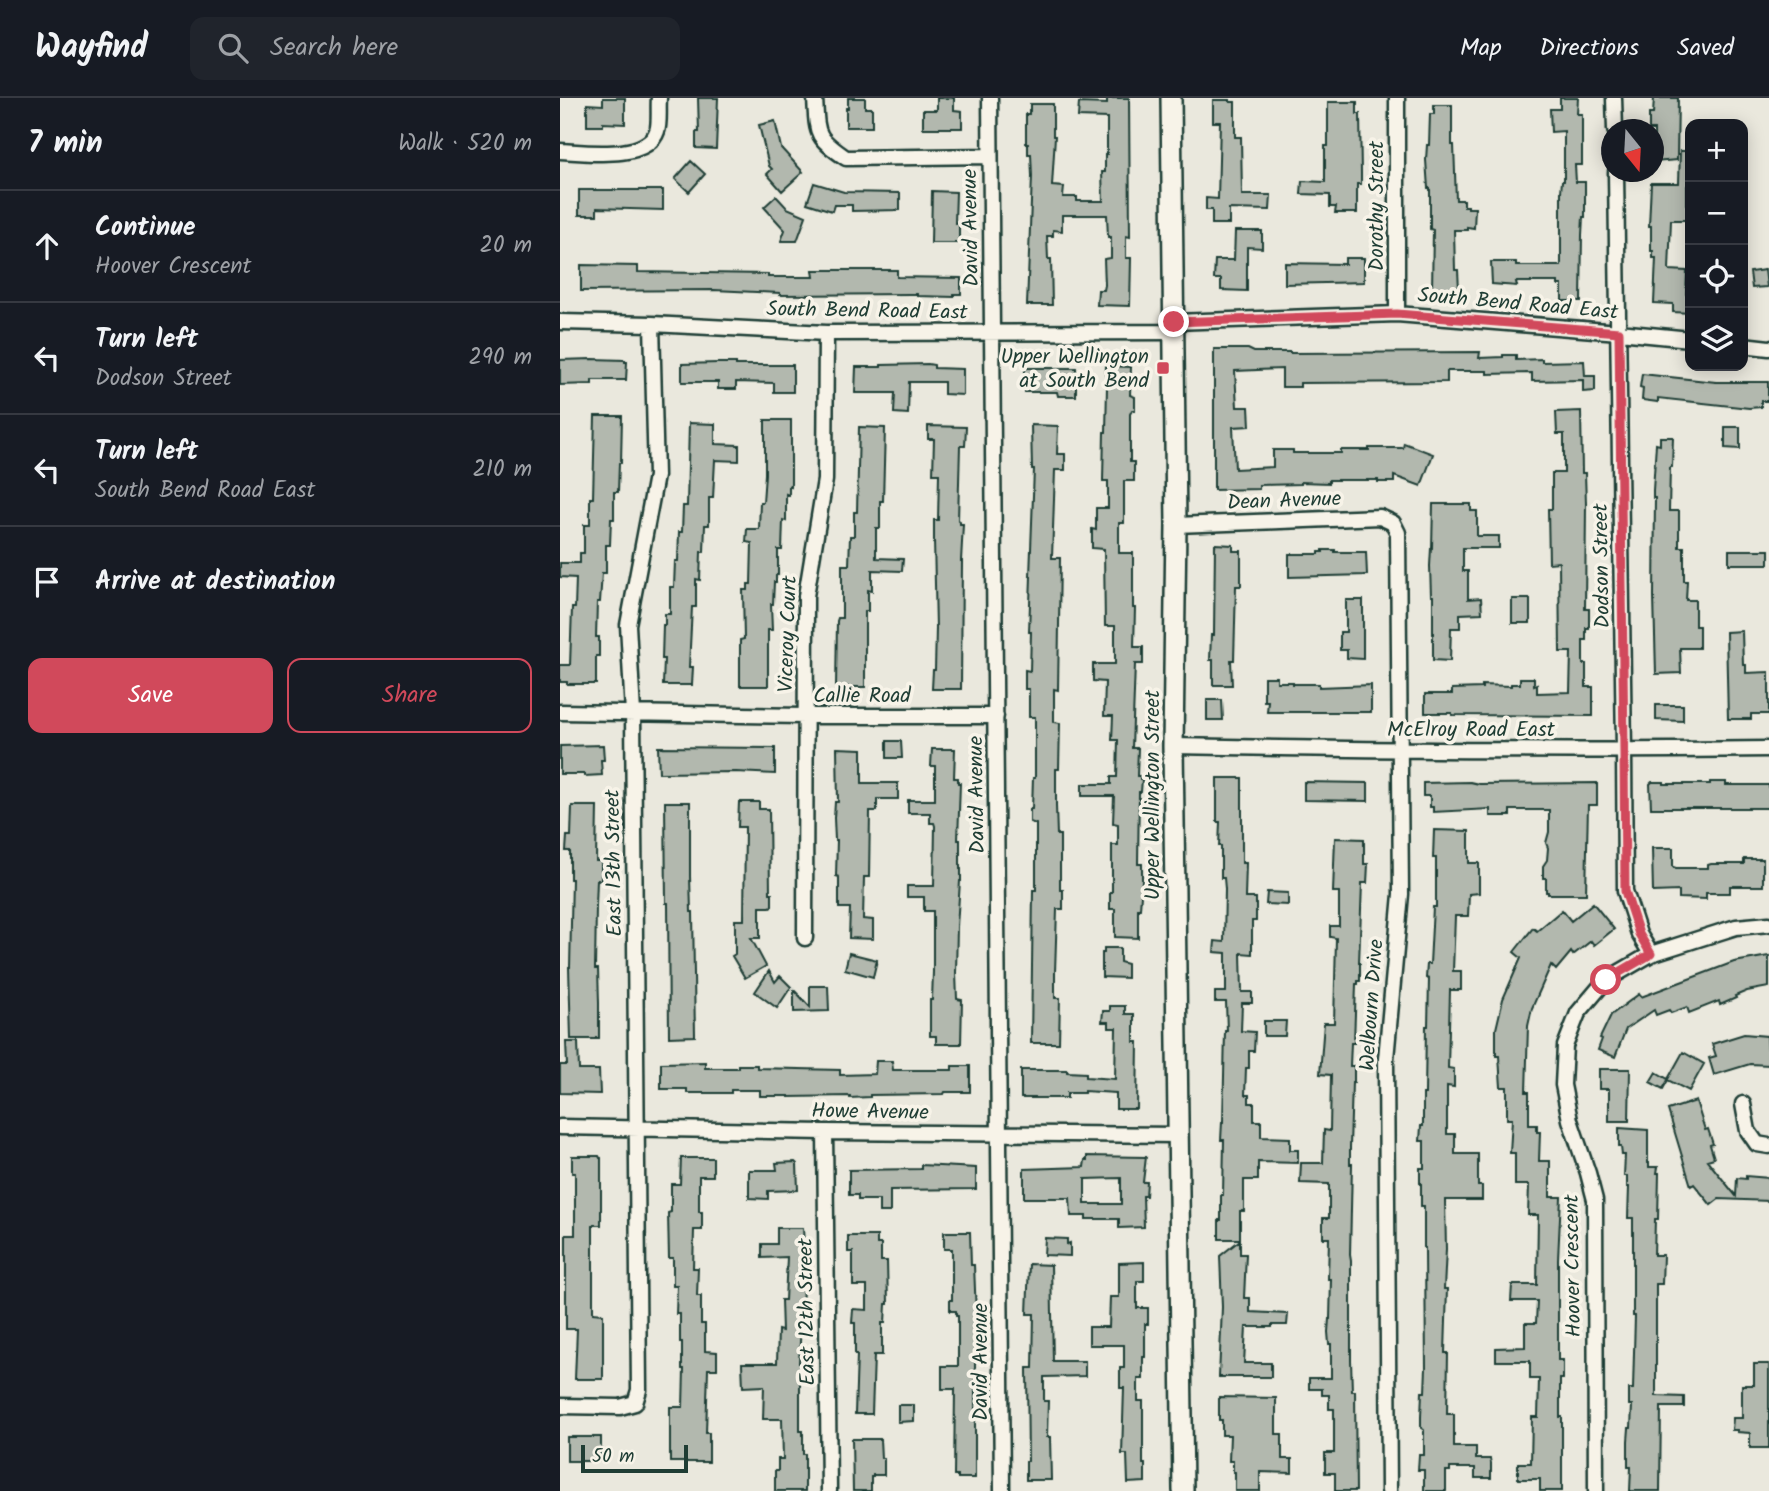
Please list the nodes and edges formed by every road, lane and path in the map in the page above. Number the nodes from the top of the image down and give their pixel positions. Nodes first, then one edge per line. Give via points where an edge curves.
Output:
1 (659, 98) edge
2 (815, 98) edge
3 (990, 98) edge
4 (1171, 98) edge
5 (1396, 98) edge
6 (1614, 98) edge
7 (1615, 119) edge
8 (560, 151) edge
9 (990, 156) junction
10 (1616, 182) edge
11 (1397, 314) junction
12 (560, 322) edge
13 (652, 324) junction
14 (1173, 327) junction
15 (1619, 332) junction
16 (825, 333) junction
17 (993, 333) junction
18 (1685, 339) edge
19 (1748, 346) edge
20 (1769, 348) edge
21 (1392, 523) joint
22 (1176, 525) junction
23 (560, 712) edge
24 (633, 713) junction
25 (805, 716) junction
26 (996, 716) junction
27 (1174, 746) junction
28 (1769, 749) edge
29 (1400, 750) junction
30 (1624, 751) junction
31 (1769, 924) edge
32 (805, 938) dead end
33 (1651, 954) junction
34 (1743, 1104) dead end
35 (560, 1127) edge
36 (637, 1127) junction
37 (825, 1132) junction
38 (1000, 1133) junction
39 (1180, 1135) junction
40 (1769, 1146) edge
41 (560, 1406) edge
42 (829, 1491) edge
43 (1002, 1491) edge
44 (1183, 1491) edge
45 (1389, 1491) edge
46 (1596, 1491) edge

1 - 8 street via 657,132 645,146 624,153
2 - 9 street via 817,130 827,145 846,158
3 - 9 street, David Avenue
4 - 14 main road, Upper Wellington Street
5 - 11 street, Dorothy Street
6 - 7 street
9 - 17 street, David Avenue
10 - 15 street, Dodson Street
11 - 14 street, South Bend Road East
11 - 15 street, South Bend Road East
12 - 13 street, South Bend Road East
13 - 16 street, South Bend Road East
13 - 24 street, East 13th Street via 656,476 628,625
14 - 17 street, South Bend Road East
14 - 22 main road, Upper Wellington Street
15 - 18 street, South Bend Road East
15 - 30 street, Dodson Street
16 - 17 street, South Bend Road East
16 - 25 street, Viceroy Court via 825,481 806,596
17 - 26 street, David Avenue
19 - 20 street
21 - 22 street, Dean Avenue via 1380,517
21 - 29 street, Welbourn Drive via 1398,533
22 - 27 main road, Upper Wellington Street
23 - 24 street, Callie Road
24 - 25 street, Callie Road
24 - 36 street, East 13th Street
25 - 26 street, Callie Road
25 - 32 street, Viceroy Court
26 - 38 street, David Avenue
27 - 29 street, McElroy Road East
27 - 39 main road, Upper Wellington Street
28 - 30 street, McElroy Road East
29 - 30 street, McElroy Road East
29 - 45 street, Welbourn Drive via 1401,894 1386,1059
30 - 33 street, Dodson Street via 1625,891
31 - 33 street, Hoover Crescent via 1736,927
33 - 46 street, Hoover Crescent via 1606,980 1578,1013 1565,1046 1563,1085 1595,1200
34 - 40 street via 1748,1131 1758,1144
35 - 36 street, Howe Avenue
36 - 37 street, Howe Avenue
36 - 41 street, East 13th Street via 639,1390 635,1403 620,1407
37 - 38 street, Howe Avenue
37 - 42 street, East 12th Street
38 - 39 street, Howe Avenue
38 - 43 street, David Avenue
39 - 44 main road, Upper Wellington Street

